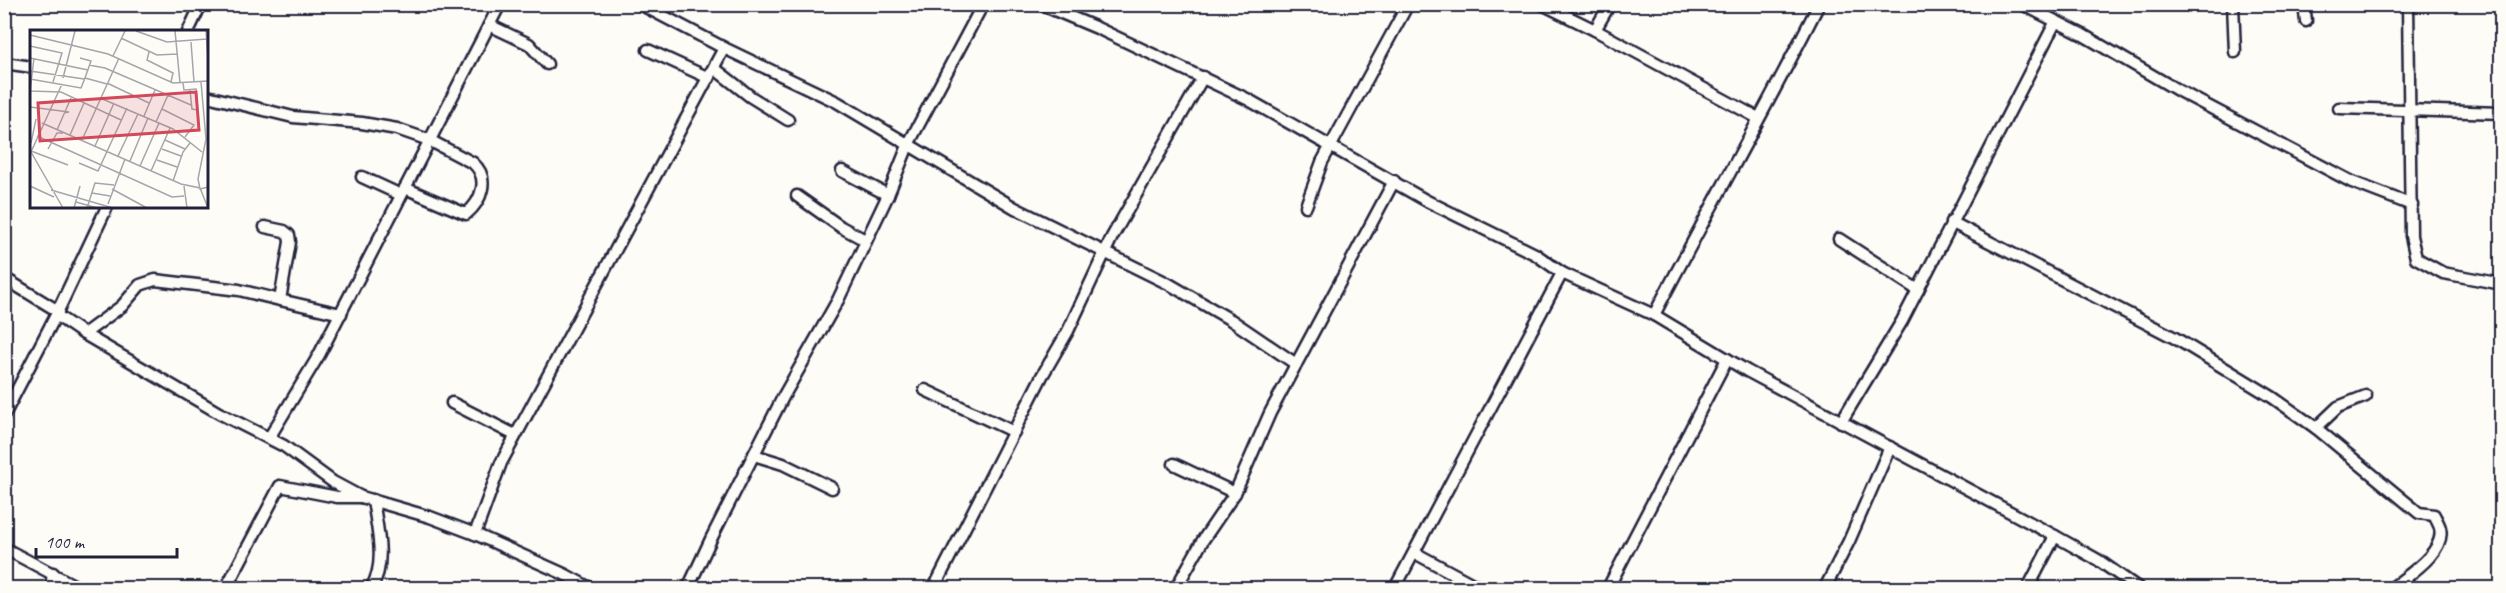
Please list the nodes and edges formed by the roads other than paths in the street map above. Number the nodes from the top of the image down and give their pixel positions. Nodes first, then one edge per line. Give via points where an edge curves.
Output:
1 (201, 4) edge
2 (501, 4) edge
3 (640, 4) edge
4 (983, 4) edge
5 (1040, 4) edge
6 (1408, 4) edge
7 (1542, 4) edge
8 (1610, 4) edge
9 (1819, 4) edge
10 (2022, 4) edge
11 (2233, 4) edge
12 (2304, 4) edge
13 (2408, 4) edge
14 (2056, 21) junction
15 (2306, 21) dead end
16 (489, 25) junction
17 (189, 30) edge
18 (1595, 30) junction
19 (724, 48) junction
20 (648, 51) dead end
21 (2235, 52) dead end
22 (4, 63) edge
23 (548, 64) dead end
24 (30, 67) edge
25 (711, 73) junction
26 (1203, 77) junction
27 (208, 96) edge
28 (2339, 108) dead end
29 (2410, 112) junction
30 (2502, 113) edge
31 (1758, 118) junction
32 (788, 120) dead end
33 (429, 140) junction
34 (909, 143) junction
35 (1332, 145) junction
36 (842, 171) dead end
37 (362, 177) dead end
38 (1394, 181) junction
39 (403, 192) junction
40 (888, 195) junction
41 (797, 196) dead end
42 (2412, 205) junction
43 (1306, 206) dead end
44 (107, 208) edge
45 (1951, 222) junction
46 (265, 228) dead end
47 (865, 240) junction
48 (1839, 240) dead end
49 (1105, 252) junction
50 (1562, 273) junction
51 (4, 279) edge
52 (2502, 284) edge
53 (1918, 290) junction
54 (280, 300) junction
55 (57, 313) junction
56 (341, 314) junction
57 (1654, 315) junction
58 (84, 334) junction
59 (1727, 359) junction
60 (1296, 364) junction
61 (925, 390) dead end
62 (2366, 396) dead end
63 (452, 403) dead end
64 (4, 415) edge
65 (1841, 422) junction
66 (2316, 428) junction
67 (1014, 432) junction
68 (515, 435) junction
69 (269, 438) junction
70 (1890, 447) junction
71 (754, 455) junction
72 (1174, 464) dead end
73 (832, 489) dead end
74 (1235, 493) junction
75 (361, 497) junction
76 (373, 500) junction
77 (475, 534) junction
78 (2055, 536) junction
79 (4, 548) edge
80 (1415, 552) junction
81 (53, 573) junction
82 (51, 588) edge
83 (79, 588) edge
84 (226, 588) edge
85 (371, 588) edge
86 (590, 588) edge
87 (688, 588) edge
88 (934, 588) edge
89 (1176, 588) edge
90 (1395, 588) edge
91 (1480, 588) edge
92 (1608, 588) edge
93 (1825, 588) edge
94 (2028, 588) edge
95 (2138, 588) edge
96 (2392, 588) edge

1 - 17 street
2 - 16 street
3 - 19 street
4 - 34 street
5 - 26 street
6 - 35 street
7 - 18 street
8 - 18 street
9 - 31 street
10 - 14 street
11 - 21 street
12 - 15 street
13 - 29 street
14 - 42 street via 2255,132 2352,182
14 - 45 street
16 - 23 street via 529,44
16 - 33 street
18 - 31 street
19 - 25 street
19 - 34 street via 837,102
20 - 25 street
22 - 24 street
25 - 32 street
25 - 68 street
26 - 35 street
26 - 49 street
27 - 33 street via 293,117 397,129
28 - 29 street
29 - 30 street
29 - 42 street
31 - 57 street
33 - 39 street
33 - 39 street via 482,170 484,184 475,202 463,214
34 - 40 street
34 - 49 street via 1015,208
35 - 38 street
35 - 43 street
36 - 40 street
37 - 39 street
38 - 50 street via 1535,254
38 - 60 street
39 - 56 street
40 - 47 street
41 - 47 street
42 - 52 street via 2411,236 2416,258 2443,273
44 - 55 street
45 - 53 street
45 - 66 street via 2175,338
46 - 54 street via 289,235
47 - 71 street via 838,300
48 - 53 street
49 - 60 street via 1231,320
49 - 67 street
50 - 57 street
50 - 80 street
51 - 55 street
53 - 65 street
54 - 56 street
54 - 58 street via 239,290 155,280 140,285 122,306
55 - 58 street
55 - 64 street
56 - 69 street
57 - 59 street
58 - 69 street
59 - 65 street
59 - 92 street
60 - 74 street
61 - 67 street
62 - 66 street via 2338,407
63 - 68 street
65 - 70 street
66 - 96 street via 2419,513 2434,515 2440,528 2435,552
67 - 88 street
68 - 77 street
69 - 75 street
70 - 78 street
70 - 93 street
71 - 73 street via 783,464
71 - 87 street
72 - 74 street
74 - 89 street
75 - 76 street
75 - 84 street via 337,497 280,486
76 - 77 street
76 - 85 street via 380,560
77 - 86 street
78 - 94 street
78 - 95 street
79 - 81 street
80 - 90 street
80 - 91 street
81 - 82 street
81 - 83 street

